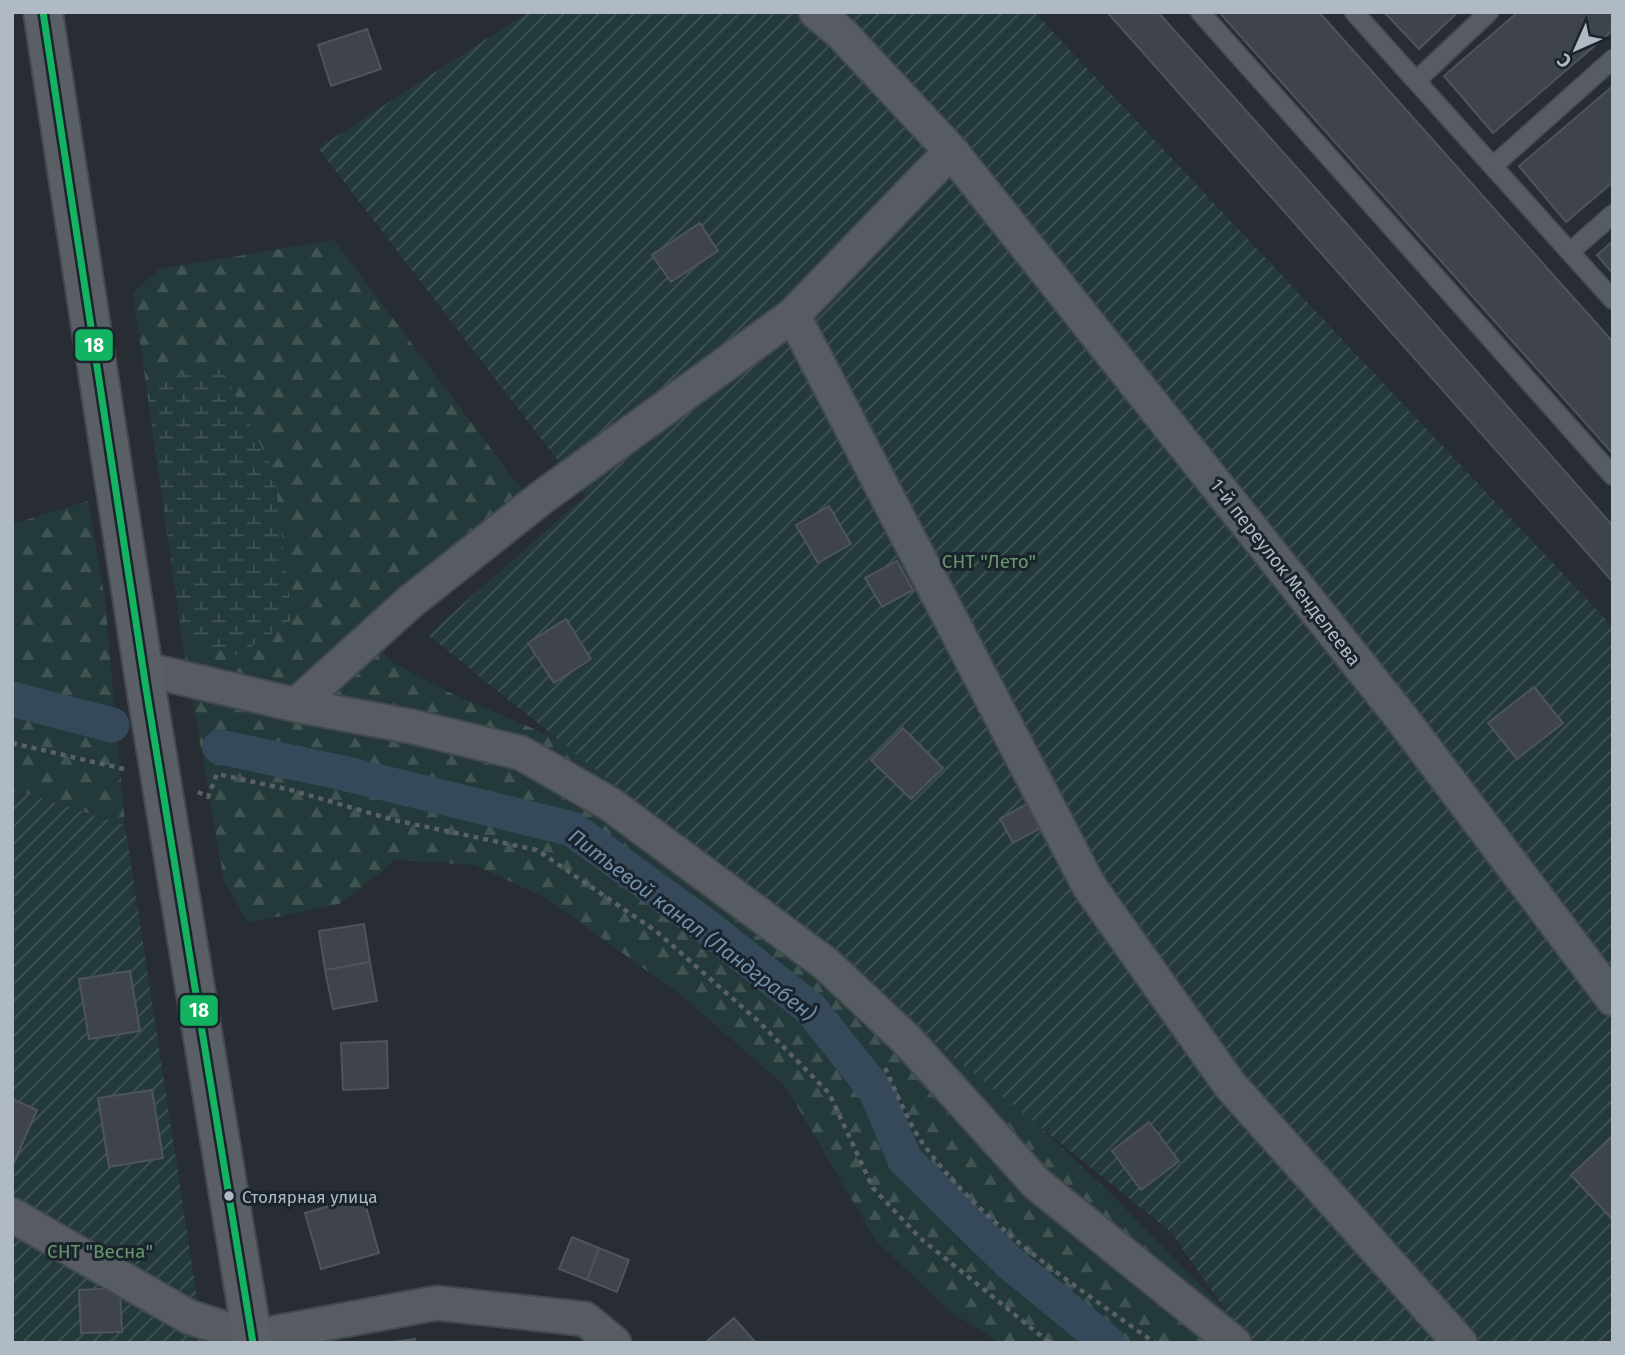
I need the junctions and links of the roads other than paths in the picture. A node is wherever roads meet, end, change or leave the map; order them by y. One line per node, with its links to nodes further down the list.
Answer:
1 (43, 12): 15 (street)
2 (816, 12): 8 (street, 1-й переулок Менделеева)
3 (1200, 12): 14 (lane)
4 (1354, 12): 7 (lane)
5 (1489, 12): 7 (lane)
6 (1613, 58): 9 (lane)
7 (1416, 81): 9 (lane)
8 (951, 151): 13 (street); 17 (street, 1-й переулок Менделеева)
9 (1493, 166): 11 (lane)
10 (1613, 214): 11 (lane)
11 (1570, 252): 12 (lane)
12 (1613, 300)
13 (793, 315): 16 (street); 22 (street)
14 (1613, 476)
15 (144, 669): 16 (street); 19 (street)
16 (296, 705): 21 (street)
17 (1613, 999)
18 (12, 1215): 19 (street)
19 (253, 1340): 20 (street)
20 (614, 1343)
21 (1234, 1343)
22 (1460, 1343)

